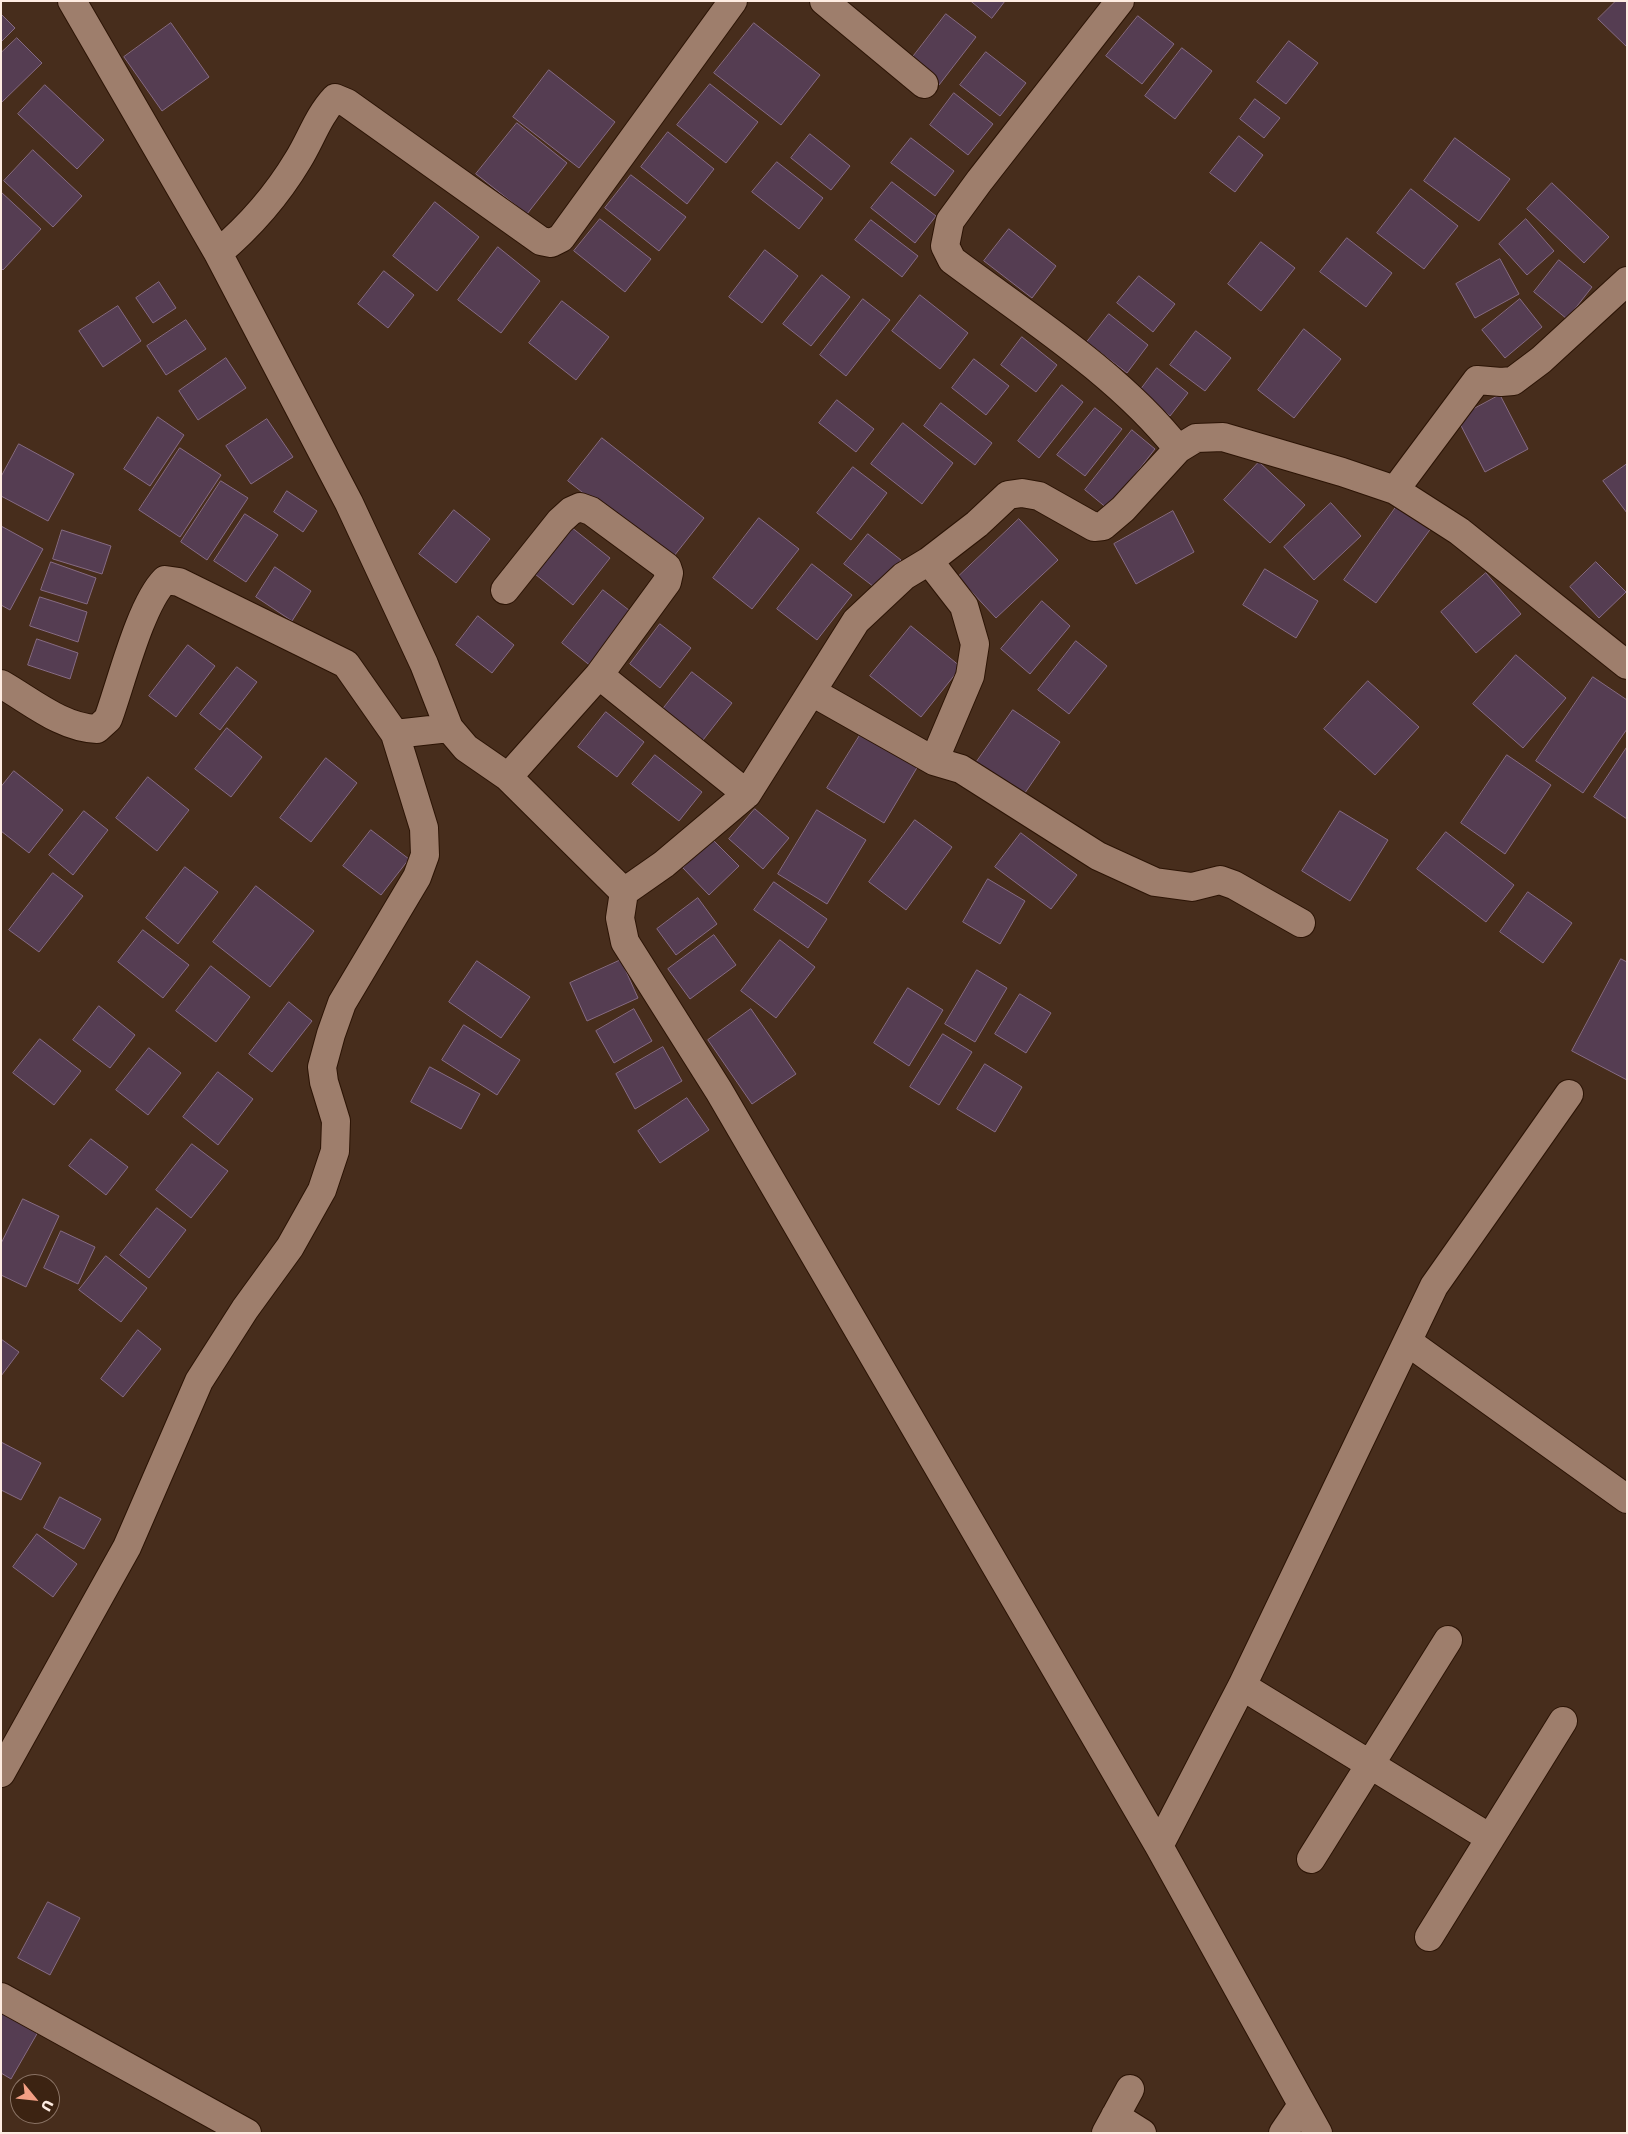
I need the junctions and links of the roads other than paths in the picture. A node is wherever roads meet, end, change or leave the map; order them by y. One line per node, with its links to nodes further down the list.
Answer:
1 (72, 1): 6 (street)
2 (732, 1): 6 (street)
3 (824, 1): 5 (street)
4 (1120, 1): 8 (street)
5 (924, 84)
6 (218, 253): 16 (street)
7 (1627, 281): 9 (street)
8 (1178, 449): 9 (street); 10 (street)
9 (1395, 490): 12 (street)
10 (929, 561): 15 (street); 18 (street)
11 (505, 590): 13 (street)
12 (1627, 665)
13 (599, 675): 19 (street); 20 (street)
14 (1, 684): 17 (street)
15 (812, 692): 18 (street); 20 (street)
16 (445, 729): 17 (street); 19 (street)
17 (400, 733): 30 (street)
18 (934, 761): 22 (street)
19 (508, 777): 21 (street)
20 (747, 794): 21 (street)
21 (624, 892): 32 (street)
22 (1301, 923)
23 (1569, 1094): 24 (street)
24 (1408, 1342): 25 (street); 27 (street)
25 (1627, 1499)
26 (1448, 1640): 29 (street)
27 (1242, 1686): 29 (street); 32 (street)
28 (1562, 1721): 31 (street)
29 (1370, 1764): 31 (street); 33 (street)
30 (1, 1773)
31 (1490, 1838): 34 (street)
32 (1159, 1846): 37 (street)
33 (1311, 1859)
34 (1429, 1937)
35 (1, 1997): 39 (street)
36 (1130, 2089): 38 (street)
37 (1302, 2105): 41 (street); 42 (street)
38 (1111, 2124): 40 (street)
39 (247, 2133)
40 (1142, 2133)
41 (1283, 2133)
42 (1318, 2133)

